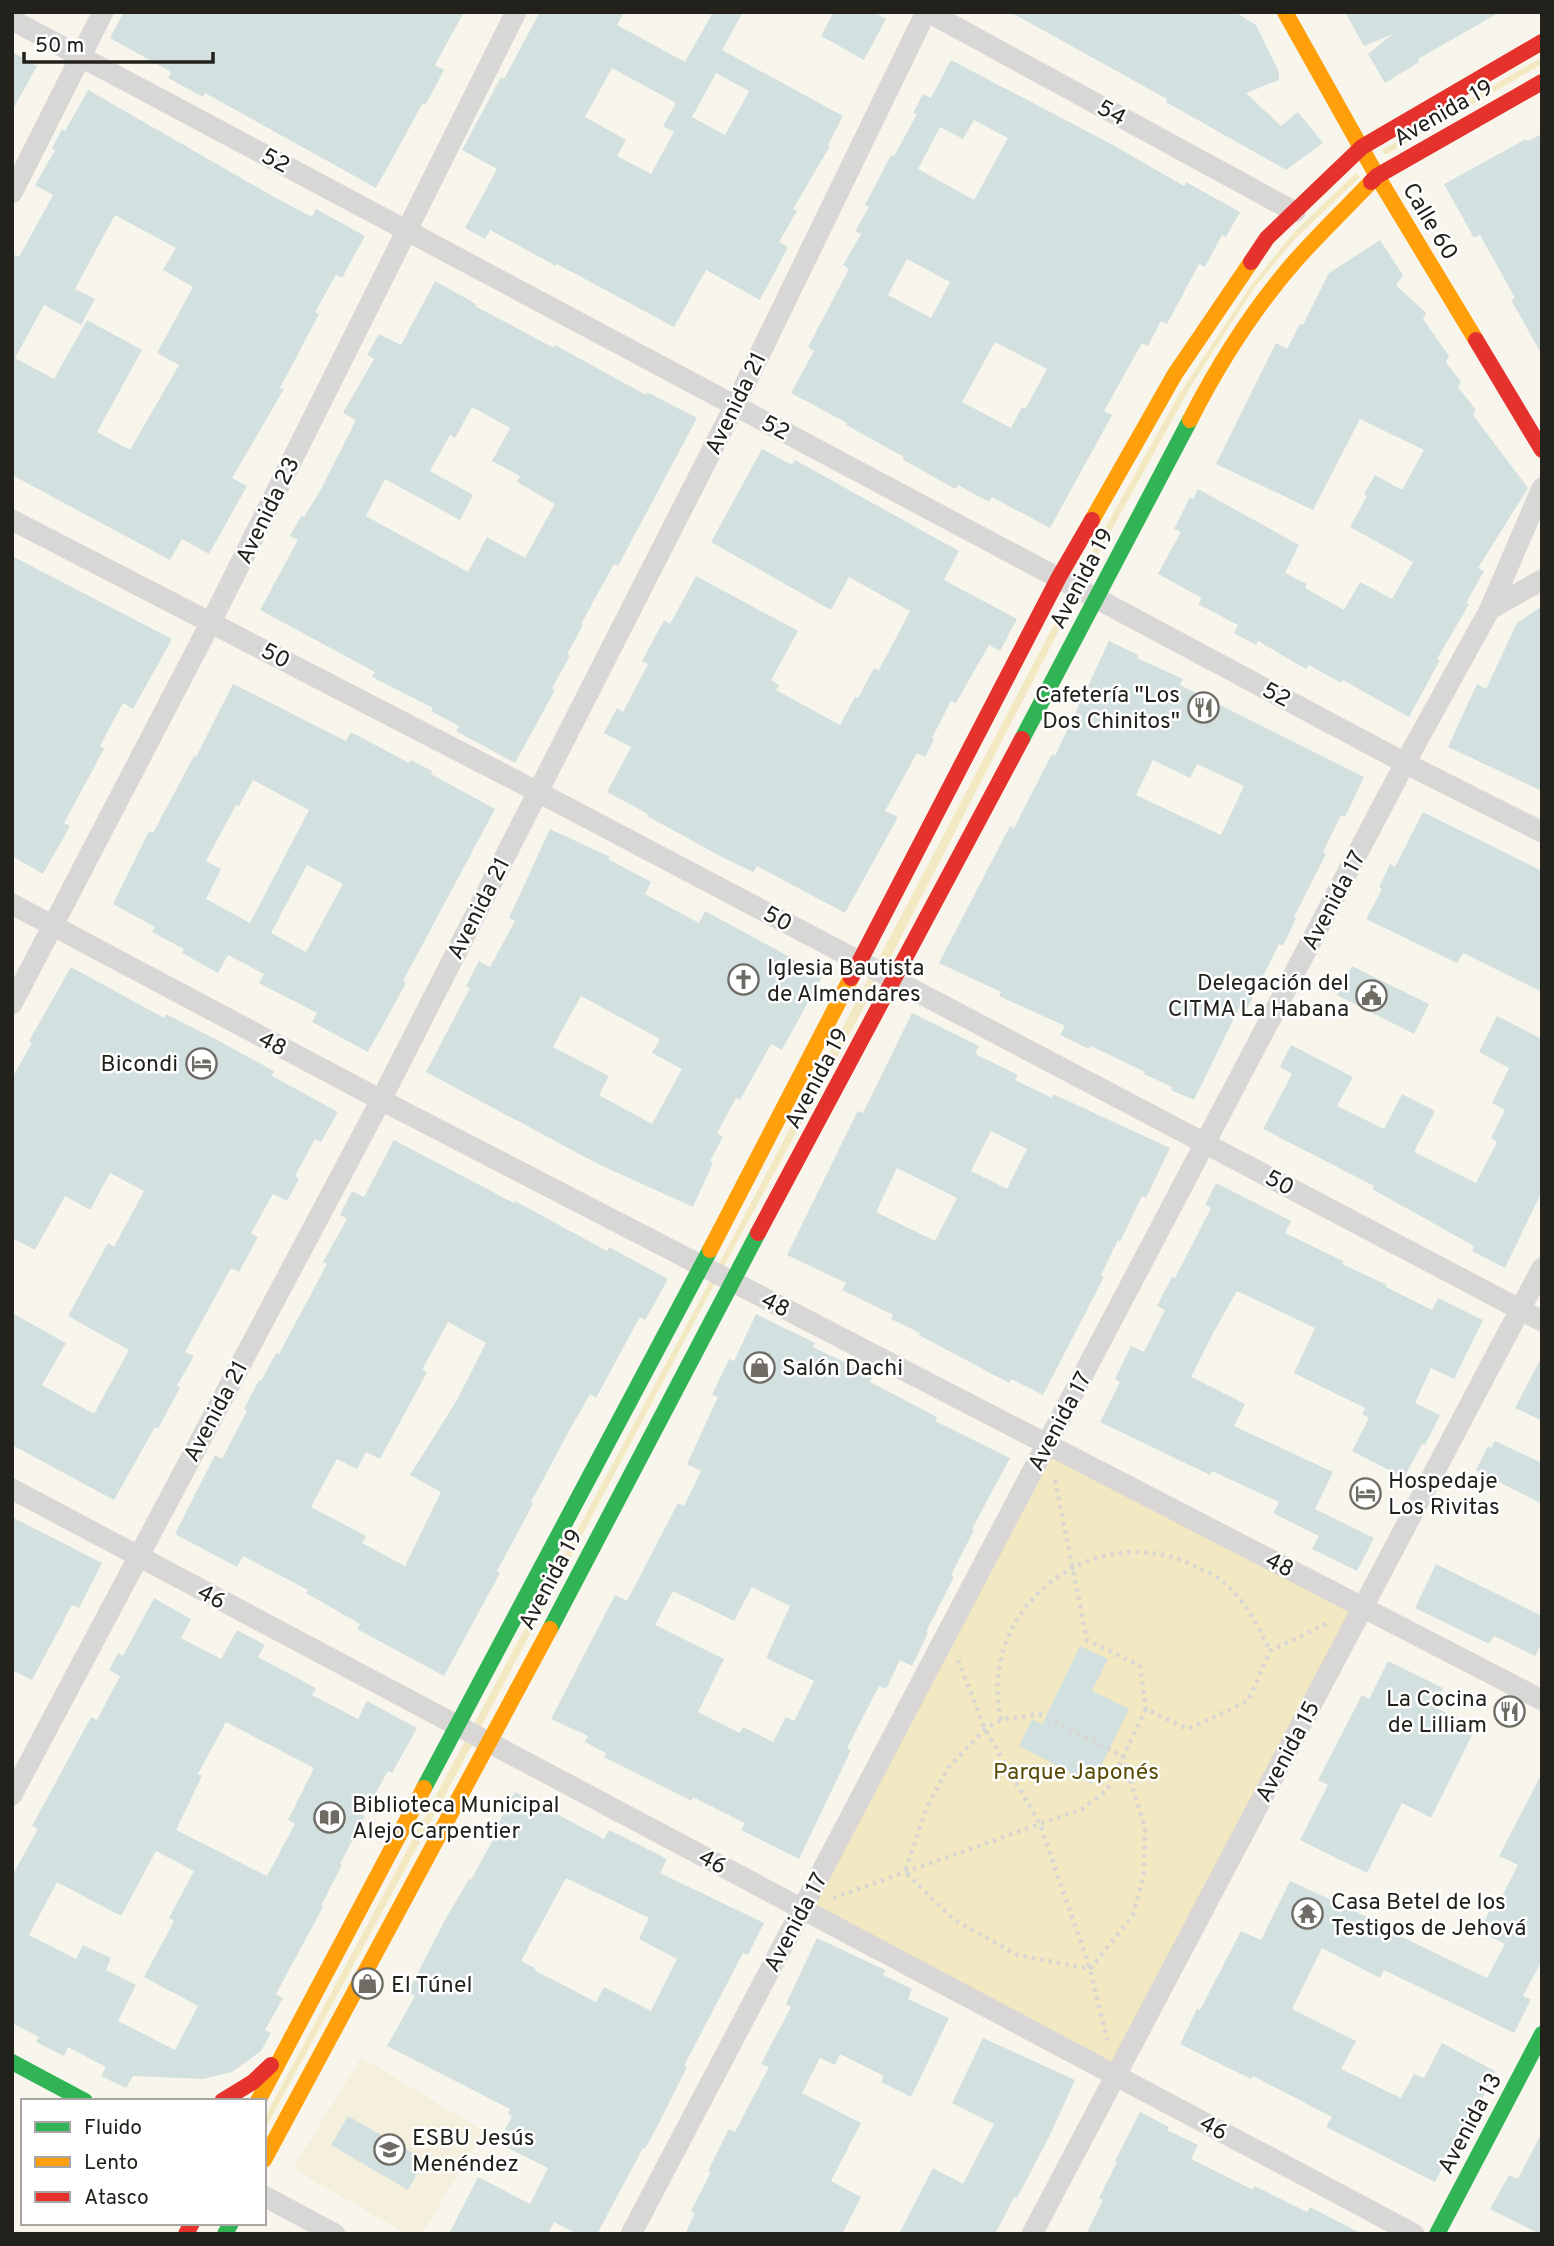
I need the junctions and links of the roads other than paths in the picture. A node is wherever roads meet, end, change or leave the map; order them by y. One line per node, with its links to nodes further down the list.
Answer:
1 (103, 12): 7 (street)
2 (516, 12): 13 (street, Avenida 23)
3 (927, 12): 12 (street, 54); 14 (street, Avenida 21)
4 (1285, 12): 9 (main road, Calle 60)
5 (12, 20): 7 (street, 52)
6 (1542, 42): 9 (main road, Avenida 19)
7 (80, 56): 11 (street); 13 (street, 52)
8 (1542, 82): 10 (main road, Avenida 19)
9 (1362, 147): 10 (main road, Calle 60); 12 (main road, Avenida 19)
10 (1377, 176): 15 (main road, Calle 60); 20 (main road, Avenida 19)
11 (12, 193)
12 (1295, 212): 18 (main road, Avenida 19)
13 (406, 230): 14 (street, 52); 22 (street, Avenida 23)
14 (735, 405): 18 (street, 52); 24 (street, Avenida 21)
15 (1542, 450)
16 (1542, 488): 21 (street, Avenida 17)
17 (12, 520): 22 (street, 50)
18 (1059, 577): 20 (street, 52); 28 (main road, Avenida 19)
19 (1542, 580): 21 (street)
20 (1096, 598): 23 (street, 52); 29 (main road, Avenida 19)
21 (1490, 609): 23 (street, Avenida 17)
22 (211, 622): 24 (street, 50); 27 (street, Avenida 23)
23 (1405, 763): 25 (street, 52); 32 (street, Avenida 17)
24 (538, 792): 28 (street, 50); 31 (street, Avenida 21)
25 (1542, 832)
26 (12, 905): 27 (street, 48)
27 (53, 926): 30 (street, Avenida 23); 31 (street, 48)
28 (861, 962): 29 (street, 50); 33 (main road, Avenida 19)
29 (895, 980): 32 (street, 50); 35 (main road, Avenida 19)
30 (12, 1004)
31 (381, 1100): 33 (street, 48); 40 (street, Avenida 21)
32 (1205, 1143): 36 (street, 50); 38 (street, Avenida 17)
33 (702, 1266): 35 (street, 48); 43 (main road, Avenida 19)
34 (1542, 1268): 36 (street, Avenida 15)
35 (732, 1281): 38 (street, 48); 44 (main road, Avenida 19)
36 (1519, 1309): 37 (street, 50); 41 (street, Avenida 15)
37 (1542, 1321)
38 (1047, 1444): 41 (street, 48); 46 (street, Avenida 17)
39 (12, 1489): 40 (street, 46)
40 (138, 1556): 43 (street, 46); 45 (street, Avenida 21)
41 (1362, 1607): 42 (street, 48); 50 (street, Avenida 15)
42 (1542, 1700)
43 (457, 1726): 44 (street, 46); 48 (main road, Avenida 19)
44 (490, 1743): 46 (street, 46); 54 (main road, Avenida 19)
45 (12, 1795)
46 (802, 1909): 50 (street, 46); 57 (street, Avenida 17)
47 (1542, 2034): 60 (main road, Avenida 13)
48 (288, 2048): 52 (main road); 53 (main road, Avenida 19)
49 (12, 2062): 51 (main road)
50 (1116, 2075): 58 (street, Avenida 15); 59 (street, 46)
51 (81, 2099)
52 (225, 2099)
53 (259, 2099)
54 (266, 2156)
55 (266, 2197): 56 (street)
56 (335, 2234)
57 (631, 2234)
58 (1032, 2234)
59 (1414, 2234)
60 (1437, 2234)

